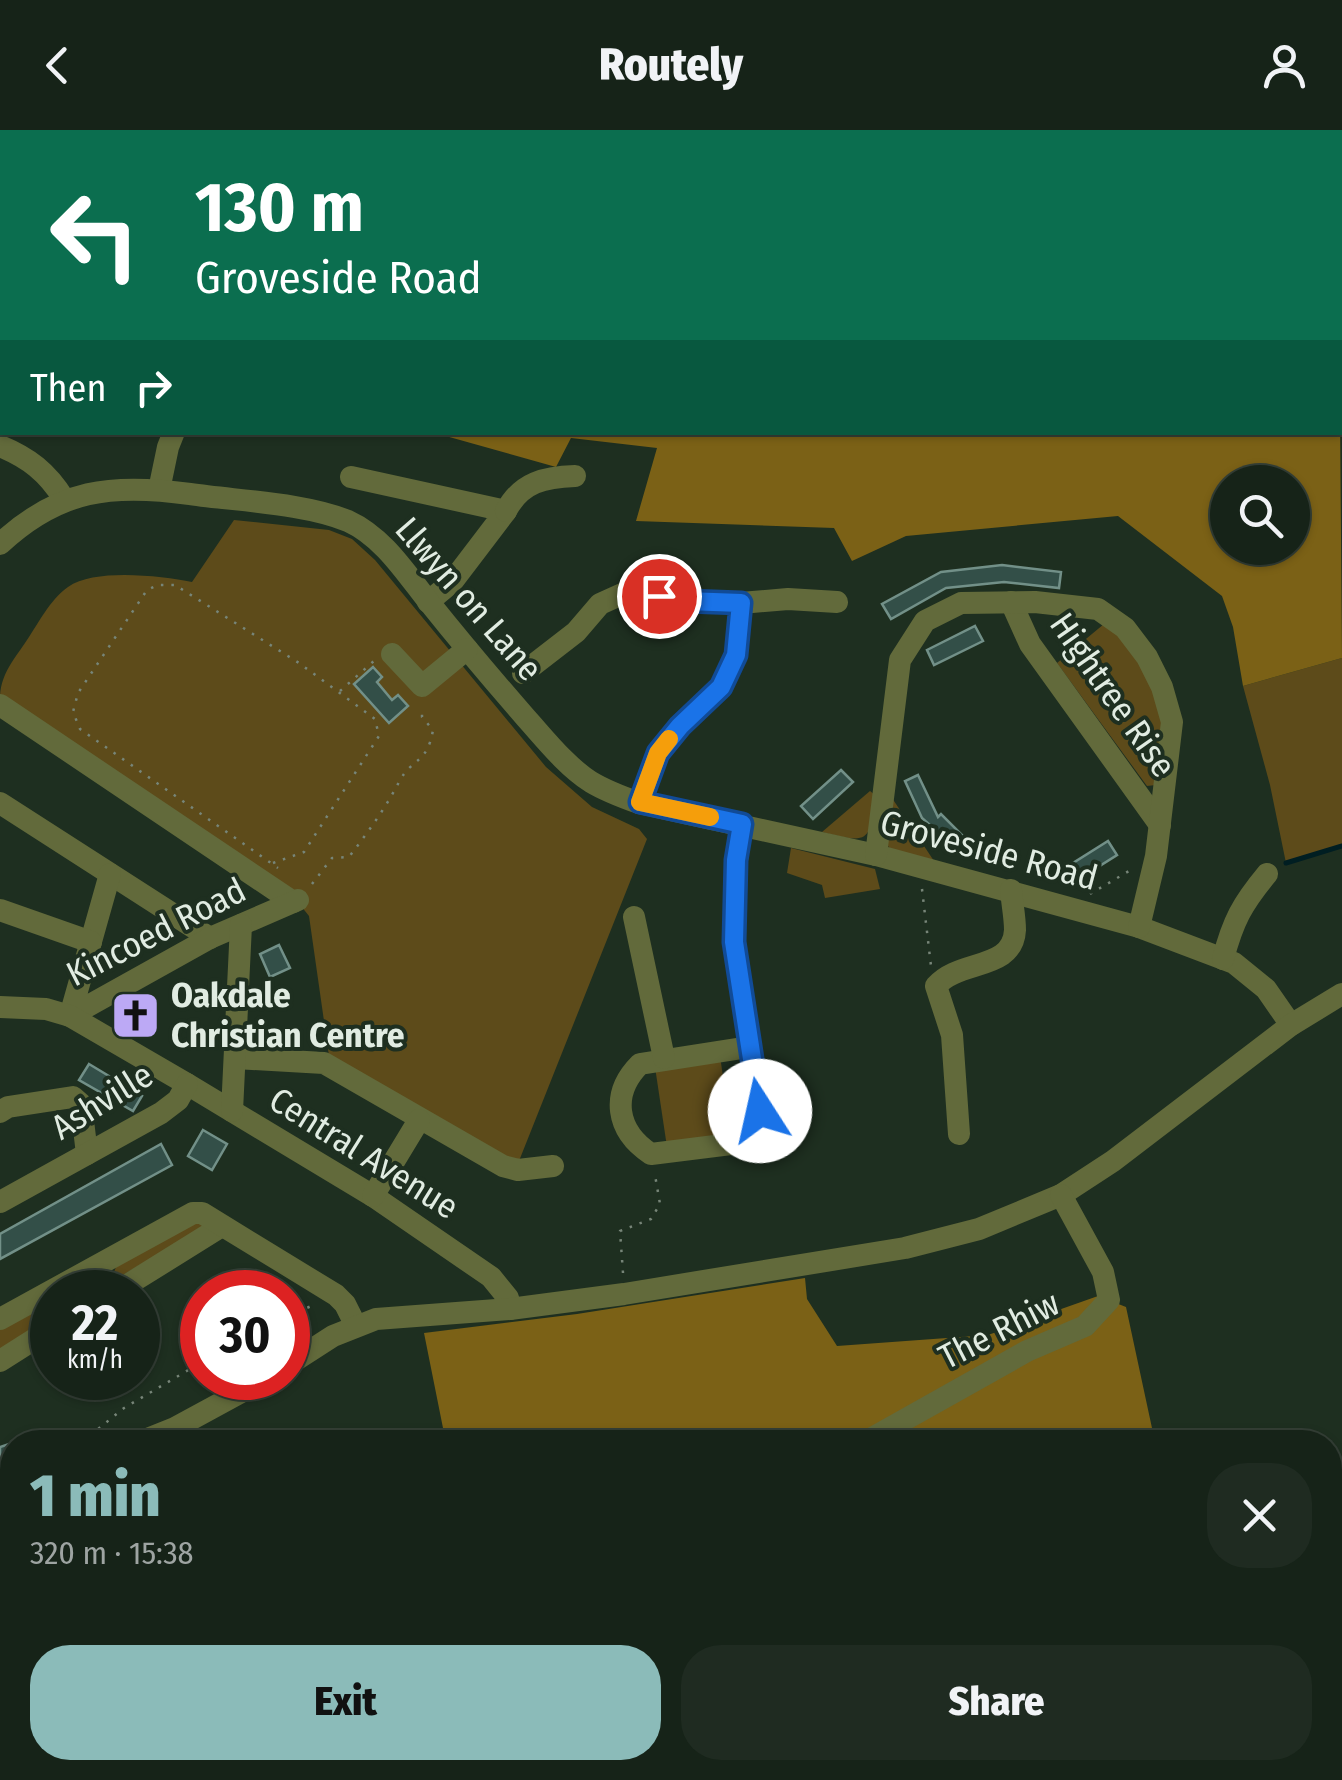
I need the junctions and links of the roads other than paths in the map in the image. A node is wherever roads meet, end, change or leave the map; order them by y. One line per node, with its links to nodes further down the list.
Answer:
1 (173, 435): 5 (street)
2 (0, 446): 6 (street)
3 (575, 476): 7 (street)
4 (351, 477): 7 (street)
5 (160, 490): 6 (street, Llwyn on Lane); 9 (street, Llwyn on Lane)
6 (64, 500): 8 (street, Llwyn on Lane)
7 (506, 511): 9 (street)
8 (0, 544)
9 (428, 602): 13 (street, Llwyn on Lane)
10 (837, 602): 12 (street)
11 (1011, 602): 20 (street, Hightree Rise); 20 (street); 21 (street)
12 (741, 603): 15 (street); 18 (street)
13 (466, 649): 14 (street); 18 (street, Llwyn on Lane)
14 (392, 654)
15 (523, 672)
16 (0, 705): 28 (street, Kincoed Road)
17 (0, 802): 22 (street)
18 (640, 802): 19 (street, Groveside Road)
19 (742, 824): 21 (street, Groveside Road); 38 (street)
20 (1160, 824): 29 (street)
21 (876, 855): 24 (street, Groveside Road)
22 (110, 874): 31 (street); 32 (street, Kincoed Road)
23 (1268, 874): 33 (street)
24 (1011, 890): 29 (street, Groveside Road); 45 (street)
25 (0, 910): 30 (street)
26 (634, 917): 40 (street)
27 (0, 924): 30 (street)
28 (241, 925): 31 (street, Kincoed Road); 39 (street)
29 (1138, 926): 33 (street, Groveside Road)
30 (43, 927): 32 (street)
31 (210, 938): 36 (street, Kincoed Road)
32 (91, 942): 36 (street, Kincoed Road)
33 (1223, 959): 37 (street, Groveside Road)
34 (1342, 994): 37 (street)
35 (0, 1006): 36 (street, Central Avenue)
36 (70, 1016): 41 (street, Central Avenue)
37 (1291, 1025): 48 (street)
38 (748, 1047): 40 (street); 40 (street)
39 (235, 1058): 43 (street); 44 (street)
40 (664, 1058)
41 (187, 1084): 43 (street, Central Avenue); 46 (street, Ashville)
42 (3, 1107): 46 (street)
43 (232, 1111): 49 (street, Central Avenue)
44 (419, 1120): 47 (street); 49 (street)
45 (958, 1134)
46 (87, 1154): 50 (street, Ashville)
47 (553, 1166)
48 (1060, 1195): 53 (street); 61 (street, The Rhiw)
49 (373, 1196): 53 (street, Central Avenue)
50 (0, 1202)
51 (222, 1226): 52 (street); 54 (street); 55 (street)
52 (151, 1270)
53 (510, 1310): 55 (street)
54 (0, 1319)
55 (355, 1324): 57 (street)
56 (30, 1342): 58 (street)
57 (310, 1352)
58 (0, 1361)
59 (227, 1400): 60 (street)
60 (170, 1430)
61 (887, 1430)

